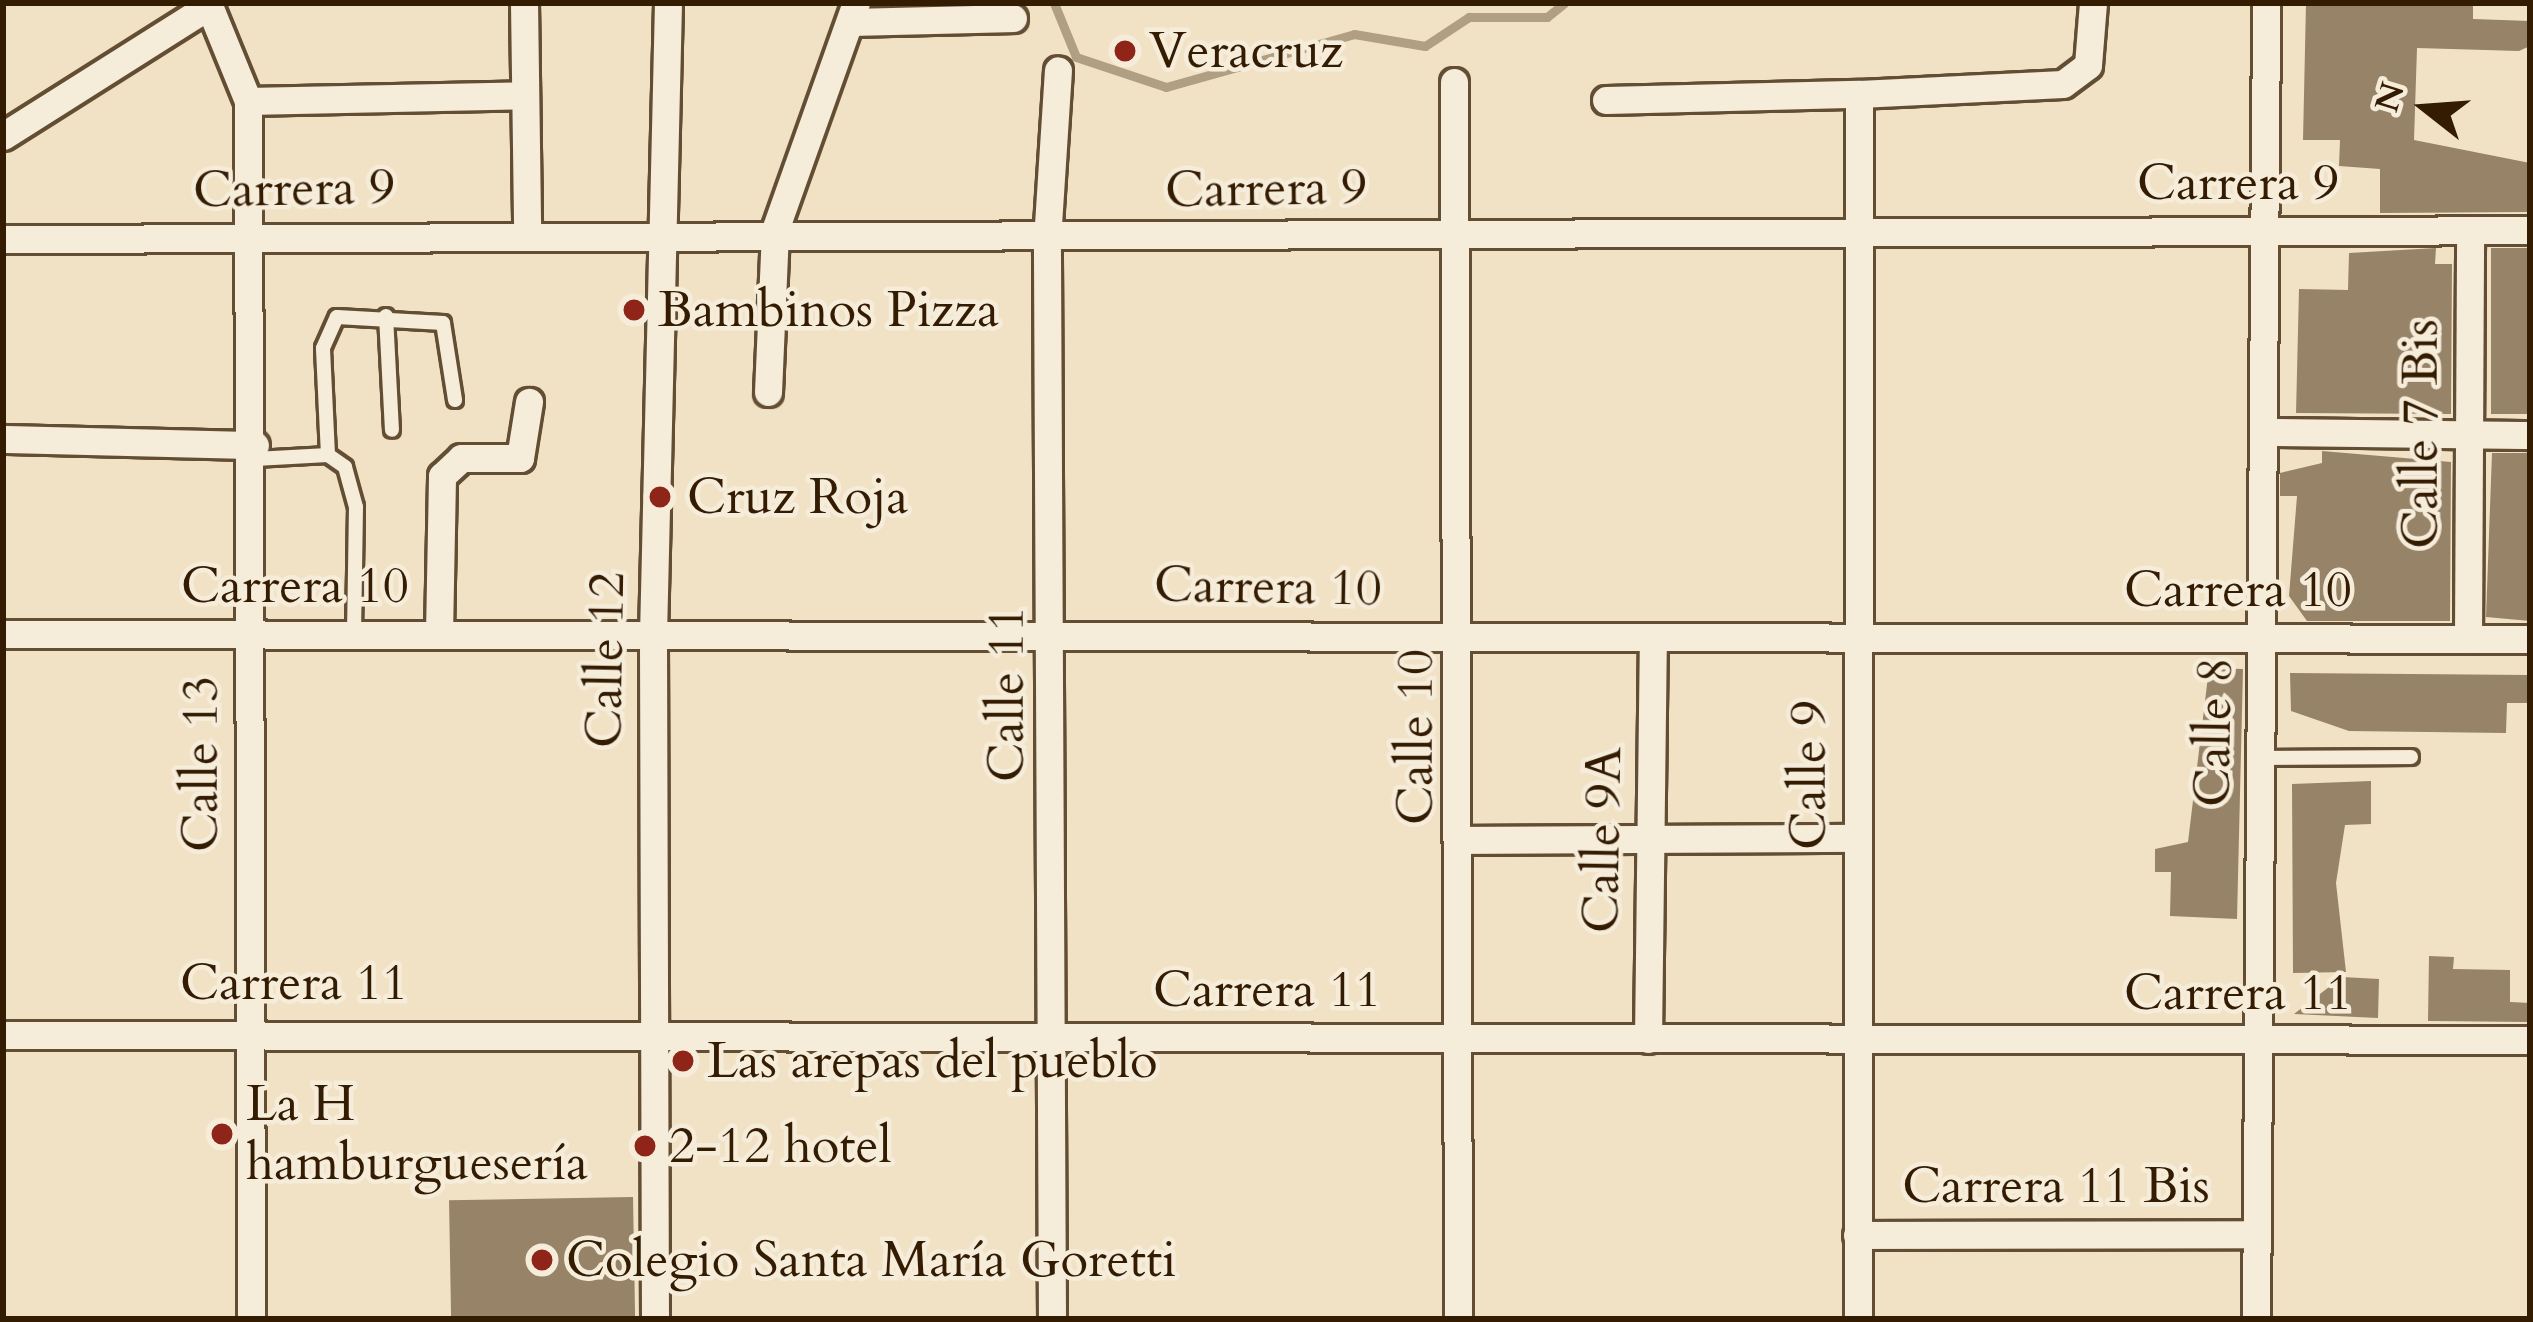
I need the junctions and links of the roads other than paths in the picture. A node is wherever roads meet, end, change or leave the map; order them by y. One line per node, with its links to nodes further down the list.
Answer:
1 (524, 3): 11 (street)
2 (668, 3): 15 (street, Calle 12)
3 (2093, 3): 10 (street)
4 (2266, 3): 20 (street, Calle 8)
5 (209, 4): 12 (street, Calle 13); 14 (street)
6 (855, 13): 7 (street); 16 (street)
7 (1013, 19)
8 (1058, 70): 25 (street, Calle 11)
9 (1454, 82): 22 (street, Calle 10)
10 (1859, 94): 13 (street); 17 (street, Calle 9)
11 (525, 95): 12 (street); 21 (street)
12 (248, 100): 24 (street, Calle 13)
13 (1606, 100)
14 (3, 136)
15 (664, 230): 16 (street, Carrera 9); 21 (street, Carrera 9); 42 (street, Calle 12)
16 (775, 230): 25 (street, Carrera 9); 27 (street)
17 (1863, 230): 20 (street, Carrera 9); 22 (street, Carrera 9); 48 (street, Calle 9)
18 (2470, 230): 19 (street, Carrera 9); 20 (street, Carrera 9); 33 (street, Calle 7 Bis)
19 (2530, 230)
20 (2265, 231): 31 (street, Calle 8)
21 (527, 232): 24 (street, Carrera 9)
22 (1457, 234): 25 (street, Carrera 9); 45 (street, Calle 10)
23 (3, 239): 24 (street, Carrera 9)
24 (246, 240): 35 (street, Calle 13)
25 (1047, 240): 37 (street, Calle 11)
26 (386, 316): 28 (lane); 30 (lane); 36 (lane)
27 (768, 392)
28 (455, 400)
29 (529, 402): 41 (street)
30 (392, 430)
31 (2269, 432): 33 (street); 43 (street, Calle 8)
32 (2530, 435): 33 (street)
33 (2471, 436): 44 (street, Calle 7 Bis)
34 (3, 439): 35 (street)
35 (255, 452): 36 (lane); 39 (street, Calle 13)
36 (328, 455): 40 (lane)
37 (1056, 631): 42 (street, Carrera 10); 45 (street, Carrera 10); 57 (street, Calle 11)
38 (3, 634): 39 (street, Carrera 10)
39 (250, 634): 40 (street, Carrera 10); 55 (street, Calle 13)
40 (354, 634): 41 (street, Carrera 10)
41 (439, 634): 42 (street, Carrera 10)
42 (652, 634): 54 (street, Calle 12)
43 (2264, 636): 44 (street, Carrera 10); 48 (street, Carrera 10); 49 (street, Calle 8)
44 (2468, 638): 46 (street, Carrera 10)
45 (1464, 639): 47 (street, Carrera 10); 53 (street, Calle 10)
46 (2530, 639)
47 (1653, 642): 48 (street, Carrera 10); 51 (street, Calle 9A)
48 (1857, 643): 52 (street, Calle 9)
49 (2262, 758): 50 (lane); 62 (street, Calle 8)
50 (2411, 758)
51 (1652, 838): 52 (street); 53 (street); 59 (street, Calle 9A)
52 (1858, 838): 60 (street, Calle 9)
53 (1463, 840): 58 (street, Calle 10)
54 (653, 1029): 55 (street, Carrera 11); 57 (street, Carrera 11); 66 (street, Calle 12)
55 (248, 1030): 56 (street, Carrera 11); 65 (street, Calle 13)
56 (3, 1035)
57 (1054, 1036): 58 (street, Carrera 11); 67 (street, Calle 11)
58 (1462, 1039): 59 (street, Carrera 11); 68 (street, Calle 10)
59 (1648, 1039): 60 (street, Carrera 11)
60 (1855, 1040): 62 (street, Carrera 11); 64 (street, Calle 9)
61 (2530, 1040): 62 (street, Carrera 11)
62 (2258, 1042): 63 (street, Calle 8)
63 (2256, 1234): 64 (street, Carrera 11 Bis); 70 (street, Calle 8)
64 (1857, 1235): 69 (street, Calle 9)
65 (250, 1319)
66 (655, 1319)
67 (1052, 1319)
68 (1458, 1319)
69 (1858, 1319)
70 (2257, 1319)

